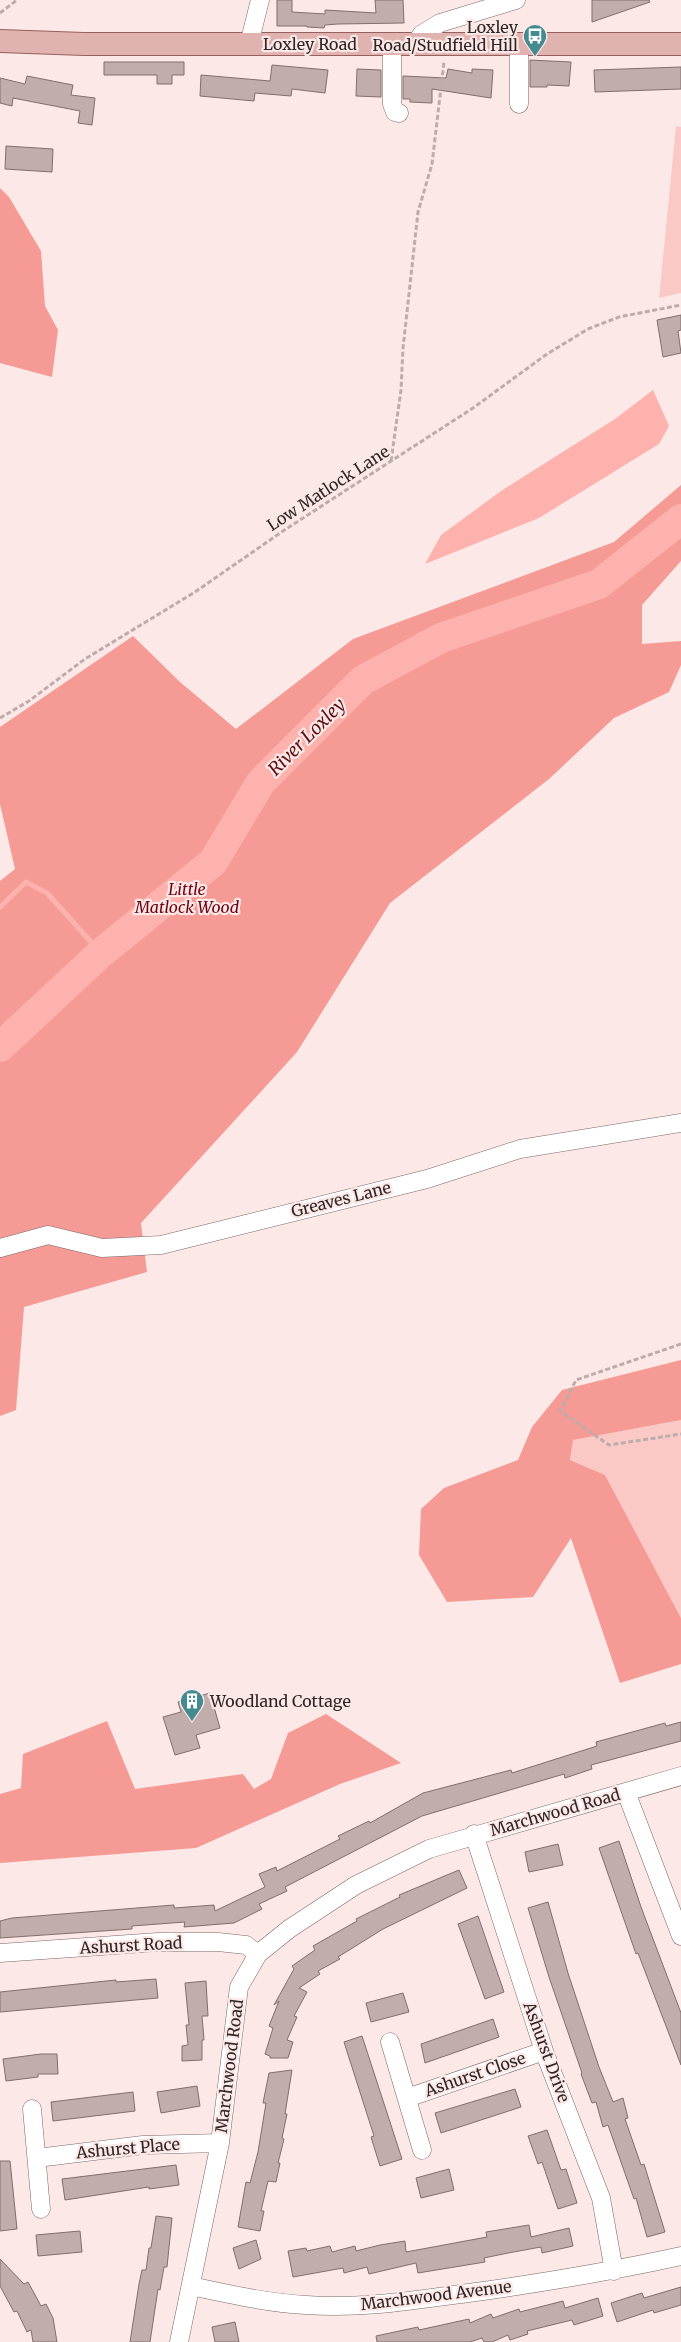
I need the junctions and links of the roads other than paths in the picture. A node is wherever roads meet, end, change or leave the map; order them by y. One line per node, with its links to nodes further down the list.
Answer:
1 (260, 0): 4 (street)
2 (516, 0): 6 (street)
3 (0, 41): 4 (main road, Loxley Road)
4 (249, 44): 5 (main road, Loxley Road)
5 (392, 44): 6 (main road, Loxley Road); 10 (street)
6 (416, 44): 8 (main road, Loxley Road)
7 (681, 44): 8 (main road, Loxley Road)
8 (519, 45): 9 (street)
9 (519, 104)
10 (399, 113)
11 (681, 1123): 12 (street, Greaves Lane)
12 (0, 1248)
13 (681, 1776): 14 (street, Marchwood Road)
14 (626, 1792): 15 (street, Marchwood Road); 16 (street)
15 (474, 1834): 18 (street, Marchwood Road); 20 (street, Ashurst Drive)
16 (681, 1936)
17 (0, 1954): 18 (street, Ashurst Road)
18 (258, 1954): 23 (street, Marchwood Road)
19 (390, 2042): 21 (street, Ashurst Close)
20 (544, 2051): 21 (street, Ashurst Close); 28 (street, Ashurst Drive)
21 (406, 2098): 24 (street, Ashurst Close)
22 (32, 2109): 25 (street)
23 (220, 2144): 25 (street, Ashurst Place); 29 (street, Marchwood Road)
24 (422, 2150)
25 (37, 2158): 26 (street)
26 (41, 2209)
27 (681, 2256): 28 (street, Marchwood Avenue)
28 (614, 2271): 29 (street, Marchwood Avenue)
29 (190, 2286): 30 (street, Marchwood Road)
30 (179, 2342)

